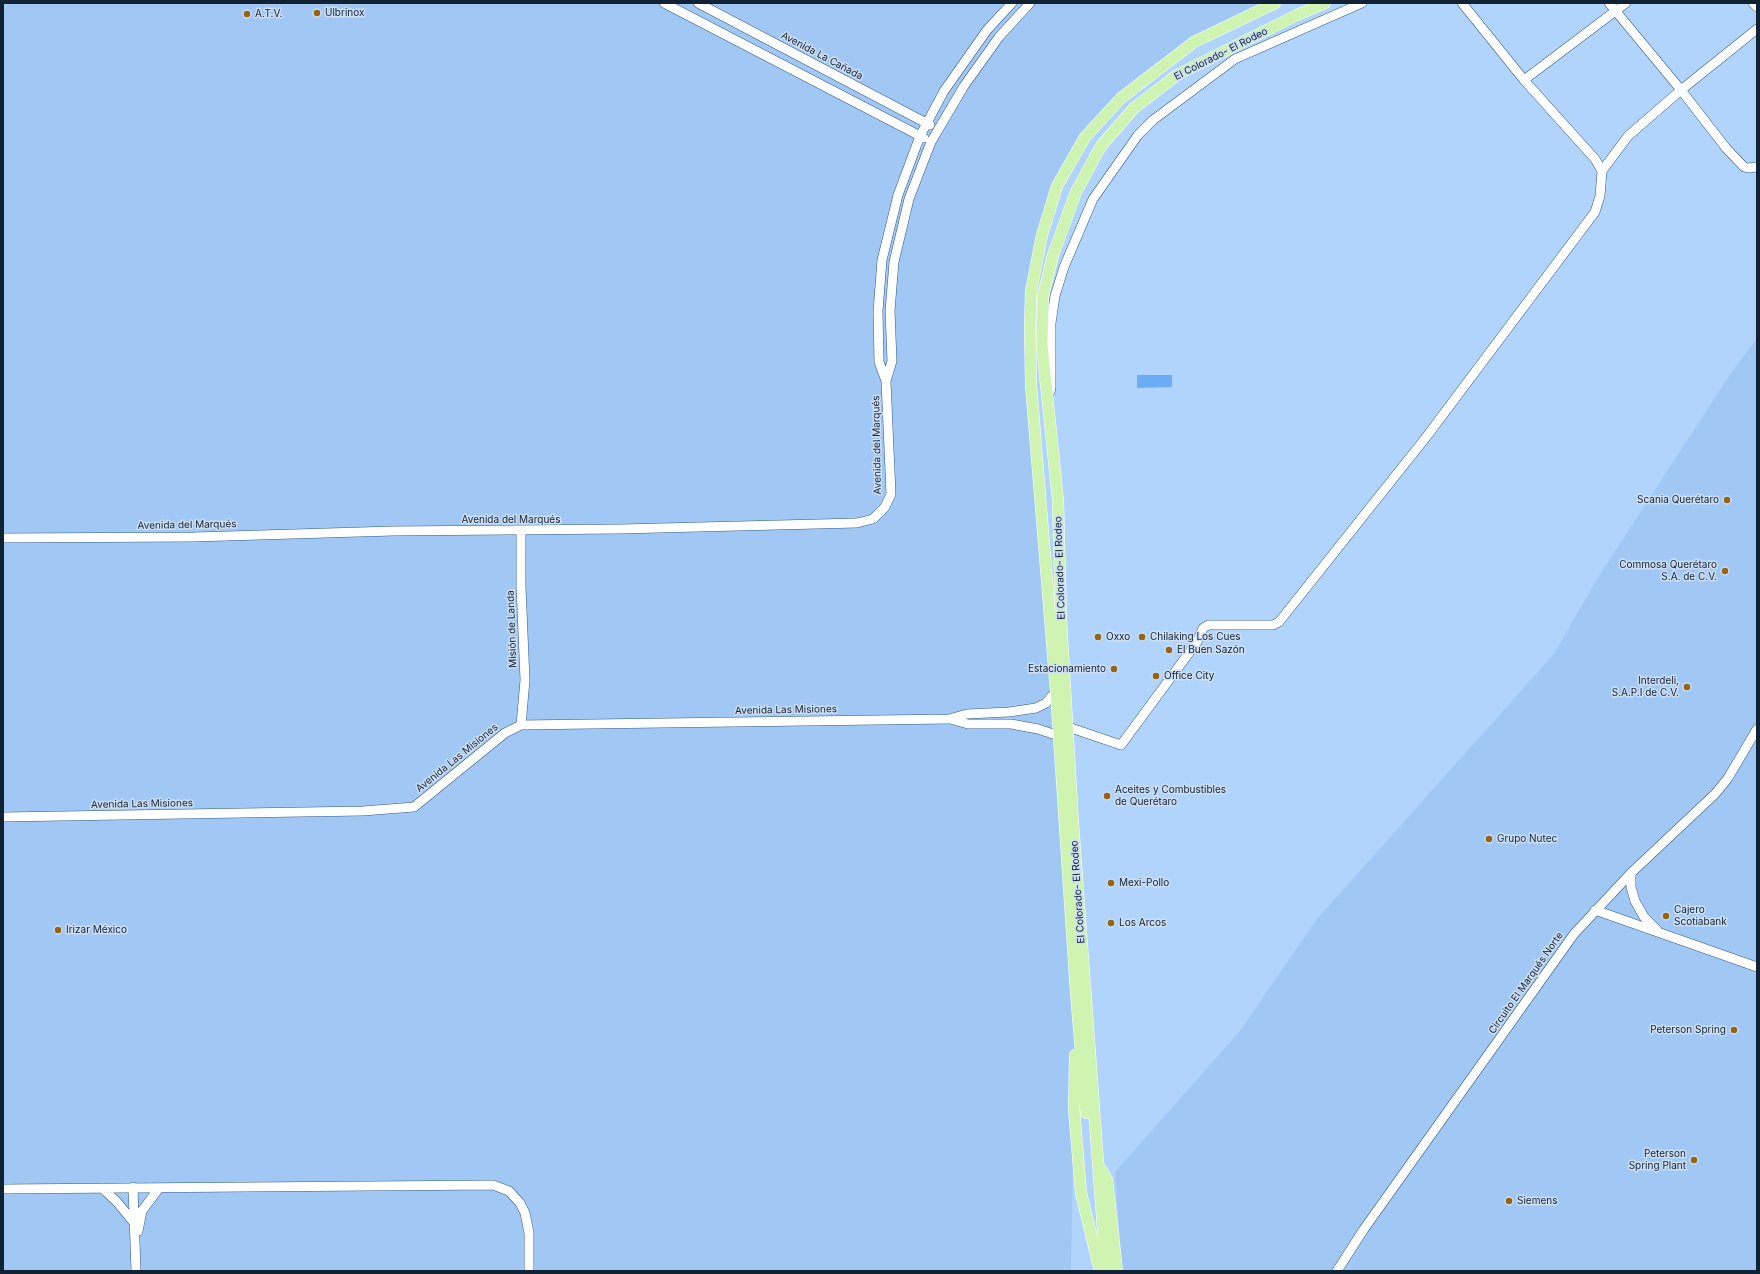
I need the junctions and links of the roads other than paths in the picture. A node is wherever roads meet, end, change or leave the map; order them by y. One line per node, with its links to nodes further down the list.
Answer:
1 (698, 3): 21 (street, Avenida La Cañada)
2 (1012, 3): 13 (street, Avenida del Marqués)
3 (1030, 3): 15 (street, Avenida del Marqués)
4 (1275, 3): 33 (main road, El Colorado- El Rodeo)
5 (1326, 3): 30 (main road, El Colorado- El Rodeo)
6 (1362, 3): 30 (street)
7 (1462, 3): 19 (street)
8 (1609, 3): 14 (street)
9 (1626, 3): 14 (street)
10 (1754, 3): 12 (street)
11 (669, 4): 23 (street)
12 (1757, 7)
13 (1005, 10): 15 (street); 17 (street, Avenida del Marqués)
14 (1616, 12): 19 (street); 20 (street)
15 (1014, 20): 18 (street, Avenida del Marqués)
16 (1757, 29): 20 (street)
17 (978, 43): 18 (street); 21 (street, Avenida del Marqués)
18 (989, 51): 22 (street, Avenida del Marqués)
19 (1524, 80): 26 (street)
20 (1681, 90): 25 (street); 26 (street)
21 (926, 123): 22 (street, Avenida La Cañada); 23 (street, Avenida del Marqués)
22 (937, 129): 24 (street, Avenida del Marqués)
23 (920, 136): 24 (street); 27 (street, Avenida del Marqués)
24 (931, 142): 28 (street, Avenida del Marqués)
25 (1757, 167)
26 (1602, 171): 36 (street)
27 (892, 220): 28 (street); 29 (street, Avenida del Marqués)
28 (903, 223): 29 (street, Avenida del Marqués)
29 (886, 381): 31 (street, Avenida del Marqués)
30 (1047, 399): 36 (main road, El Colorado- El Rodeo)
31 (521, 531): 32 (street, Avenida del Marqués); 35 (street, Misión de Landa)
32 (3, 538)
33 (1056, 691): 34 (street, Avenida Las Misiones); 38 (main road, El Colorado- El Rodeo)
34 (949, 719): 35 (street, Avenida Las Misiones); 38 (street, Avenida Las Misiones)
35 (521, 725): 39 (street, Avenida Las Misiones)
36 (1068, 727): 44 (main road, El Colorado- El Rodeo)
37 (1757, 729): 40 (street, Circuito El Marqués Norte)
38 (1059, 736): 53 (main road, El Colorado- El Rodeo)
39 (3, 817)
40 (1631, 873): 41 (street, Circuito El Marqués Norte); 42 (street)
41 (1596, 910): 42 (street); 56 (street, Circuito El Marqués Norte)
42 (1659, 932): 43 (street)
43 (1757, 967)
44 (1098, 1164): 54 (main road, El Colorado- El Rodeo); 55 (main road)
45 (133, 1187): 46 (street); 47 (street); 49 (street)
46 (102, 1188): 48 (street); 49 (street)
47 (160, 1188): 50 (street); 52 (street)
48 (3, 1189)
49 (135, 1224): 50 (street)
50 (136, 1242): 51 (street)
51 (136, 1271)
52 (529, 1271)
53 (1100, 1271)
54 (1106, 1271)
55 (1117, 1271)
56 (1337, 1271)

